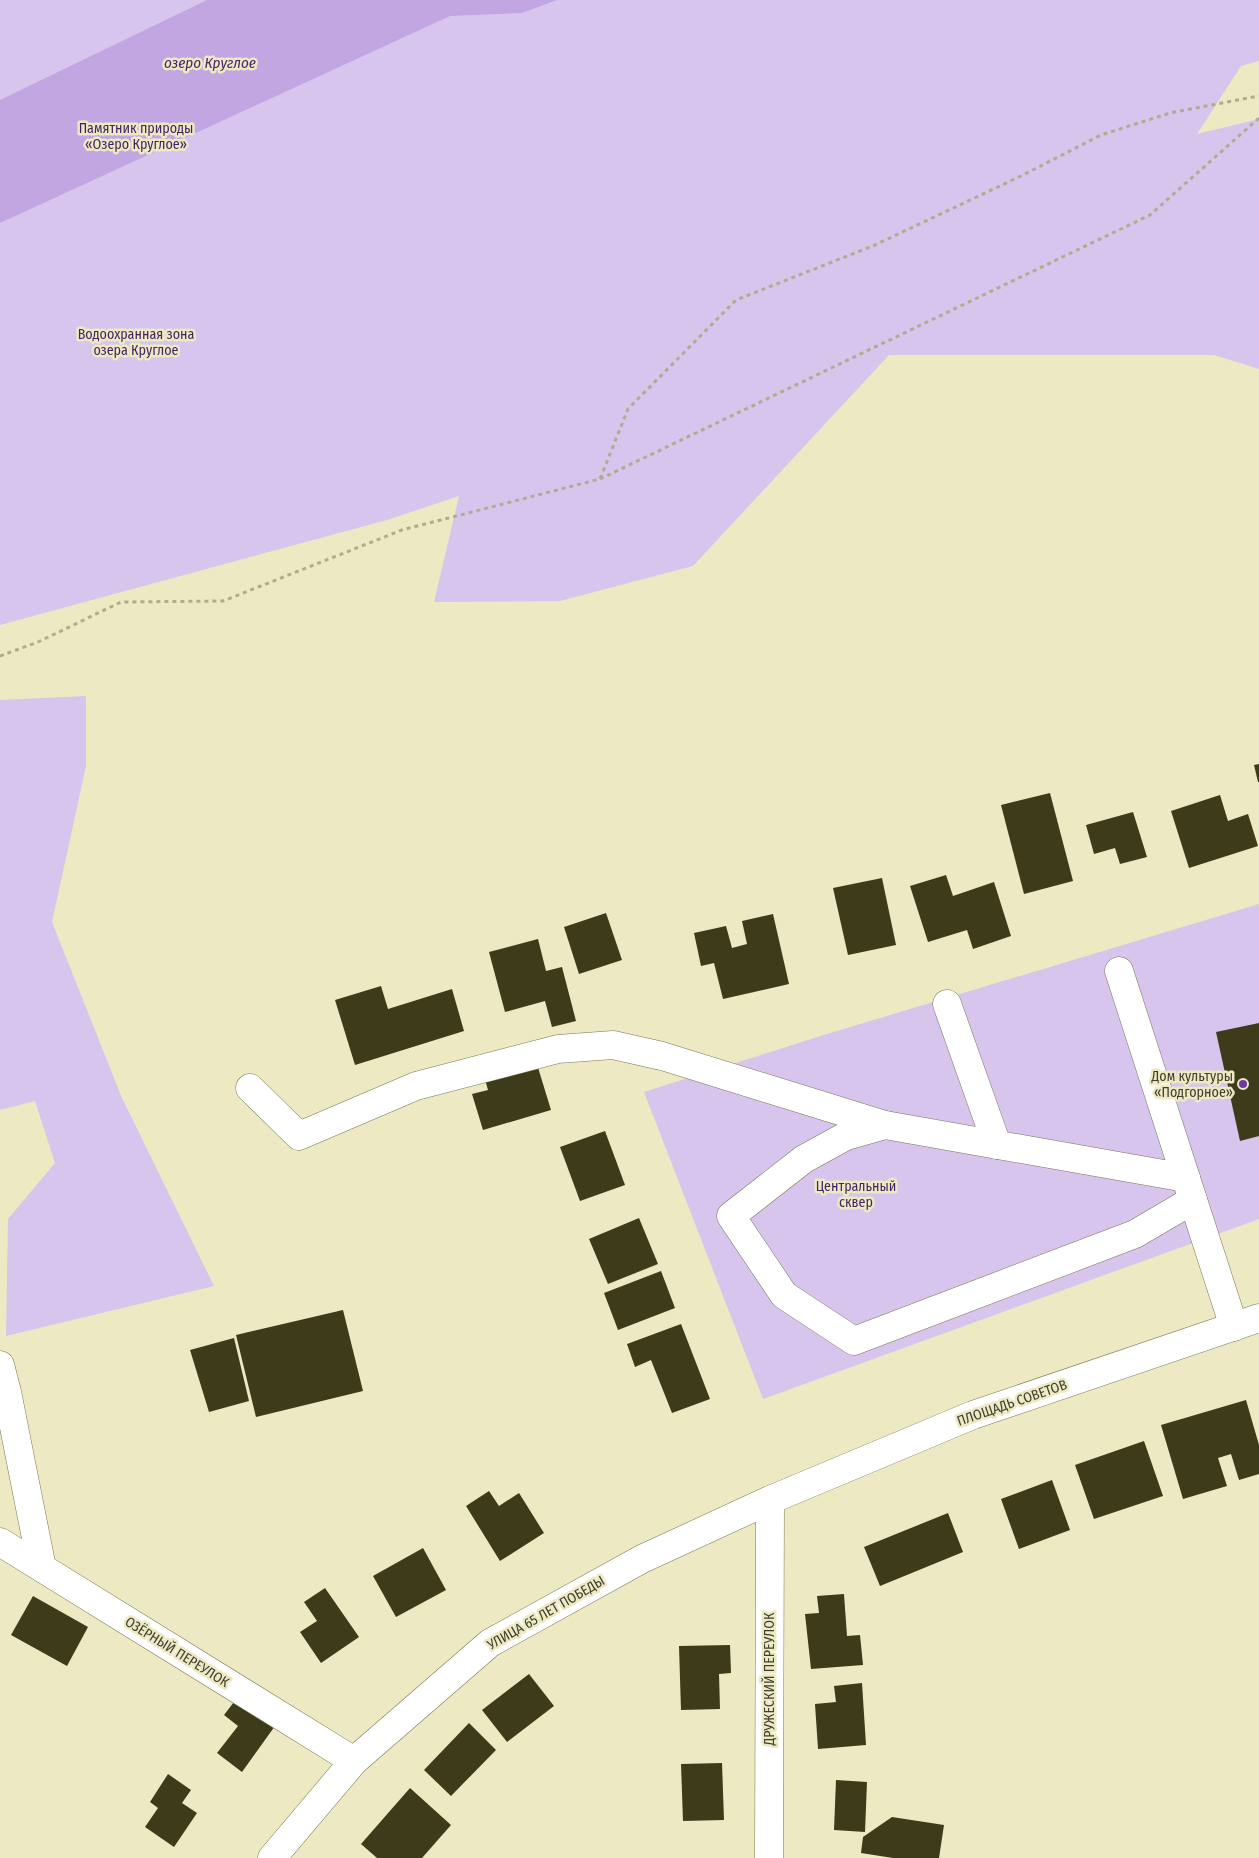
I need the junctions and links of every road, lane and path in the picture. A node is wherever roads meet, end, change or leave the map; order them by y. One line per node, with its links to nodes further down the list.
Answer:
1 (1259, 96): 3 (path)
2 (1259, 118): 3 (path)
3 (600, 479): 4 (path)
4 (0, 656)
5 (1119, 971): 10 (street)
6 (947, 1004): 9 (street)
7 (250, 1088): 8 (street)
8 (886, 1125): 9 (street); 10 (street)
9 (997, 1145): 10 (street)
10 (1189, 1189): 11 (street)
11 (1246, 1322): 13 (street, ПЛОЩАДЬ СОВЕТОВ)
12 (0, 1365): 15 (street)
13 (770, 1500): 16 (street, УЛИЦА 65 ЛЕТ ПОБЕДЫ); 18 (street, ДРУЖЕСКИЙ ПЕРЕУЛОК)
14 (0, 1542): 15 (street, ОЗЁРНЫЙ ПЕРЕУЛОК)
15 (42, 1568): 16 (street, ОЗЁРНЫЙ ПЕРЕУЛОК)
16 (354, 1761): 17 (street, УЛИЦА 65 ЛЕТ ПОБЕДЫ)
17 (272, 1858)
18 (768, 1858)

